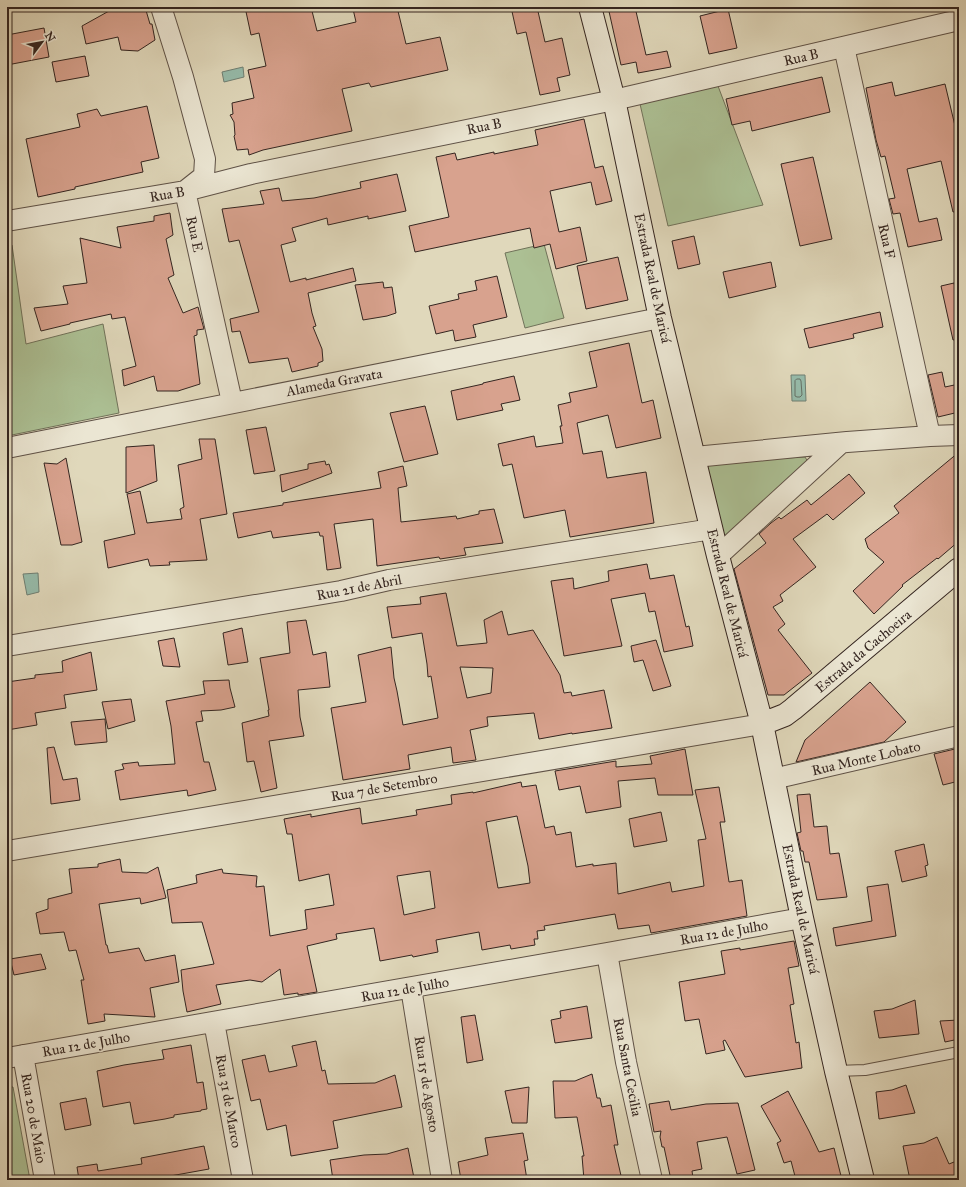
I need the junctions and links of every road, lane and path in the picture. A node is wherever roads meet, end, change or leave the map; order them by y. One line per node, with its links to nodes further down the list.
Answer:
1 (161, 7): 6 (street)
2 (590, 7): 5 (main road, Estrada Real de Maricá)
3 (946, 17): 4 (street, Rua B)
4 (844, 47): 5 (street, Rua B); 10 (street, Rua F)
5 (614, 100): 6 (street, Rua B); 8 (main road, Estrada Real de Maricá)
6 (185, 191): 7 (street, Rua B); 9 (street, Rua E)
7 (7, 221)
8 (660, 318): 9 (street, Alameda Gravata); 14 (main road, Estrada Real de Maricá)
9 (232, 402): 13 (street, Alameda Gravata)
10 (930, 436): 11 (street); 12 (street)
11 (959, 436)
12 (841, 443): 14 (street); 16 (street)
13 (7, 448)
14 (695, 458): 15 (main road, Estrada Real de Maricá)
15 (712, 529): 16 (main road, Estrada Real de Maricá); 18 (street, Rua 21 de Abril)
16 (718, 556): 19 (main road, Estrada Real de Maricá)
17 (959, 569): 19 (main road, Estrada da Cachoeira)
18 (7, 646)
19 (762, 724): 21 (main road, Estrada Real de Maricá); 22 (street, Rua 7 de Setembro)
20 (959, 736): 21 (street, Rua Monte Lobato)
21 (773, 779): 23 (main road, Estrada Real de Maricá)
22 (7, 851)
23 (802, 918): 24 (street, Rua 12 de Julho); 29 (main road, Estrada Real de Maricá)
24 (607, 954): 25 (street, Rua 12 de Julho); 33 (street, Rua Santa Cecilia)
25 (411, 988): 26 (street, Rua 12 de Julho); 32 (street, Rua 15 de Agosto)
26 (214, 1022): 28 (street, Rua 12 de Julho); 31 (street, Rua 31 de Marco)
27 (959, 1052): 29 (lane)
28 (15, 1056): 30 (street, Rua 20 de Maio)
29 (836, 1071): 34 (main road, Estrada Real de Maricá)
30 (45, 1180)
31 (243, 1180)
32 (442, 1180)
33 (652, 1180)
34 (863, 1180)

